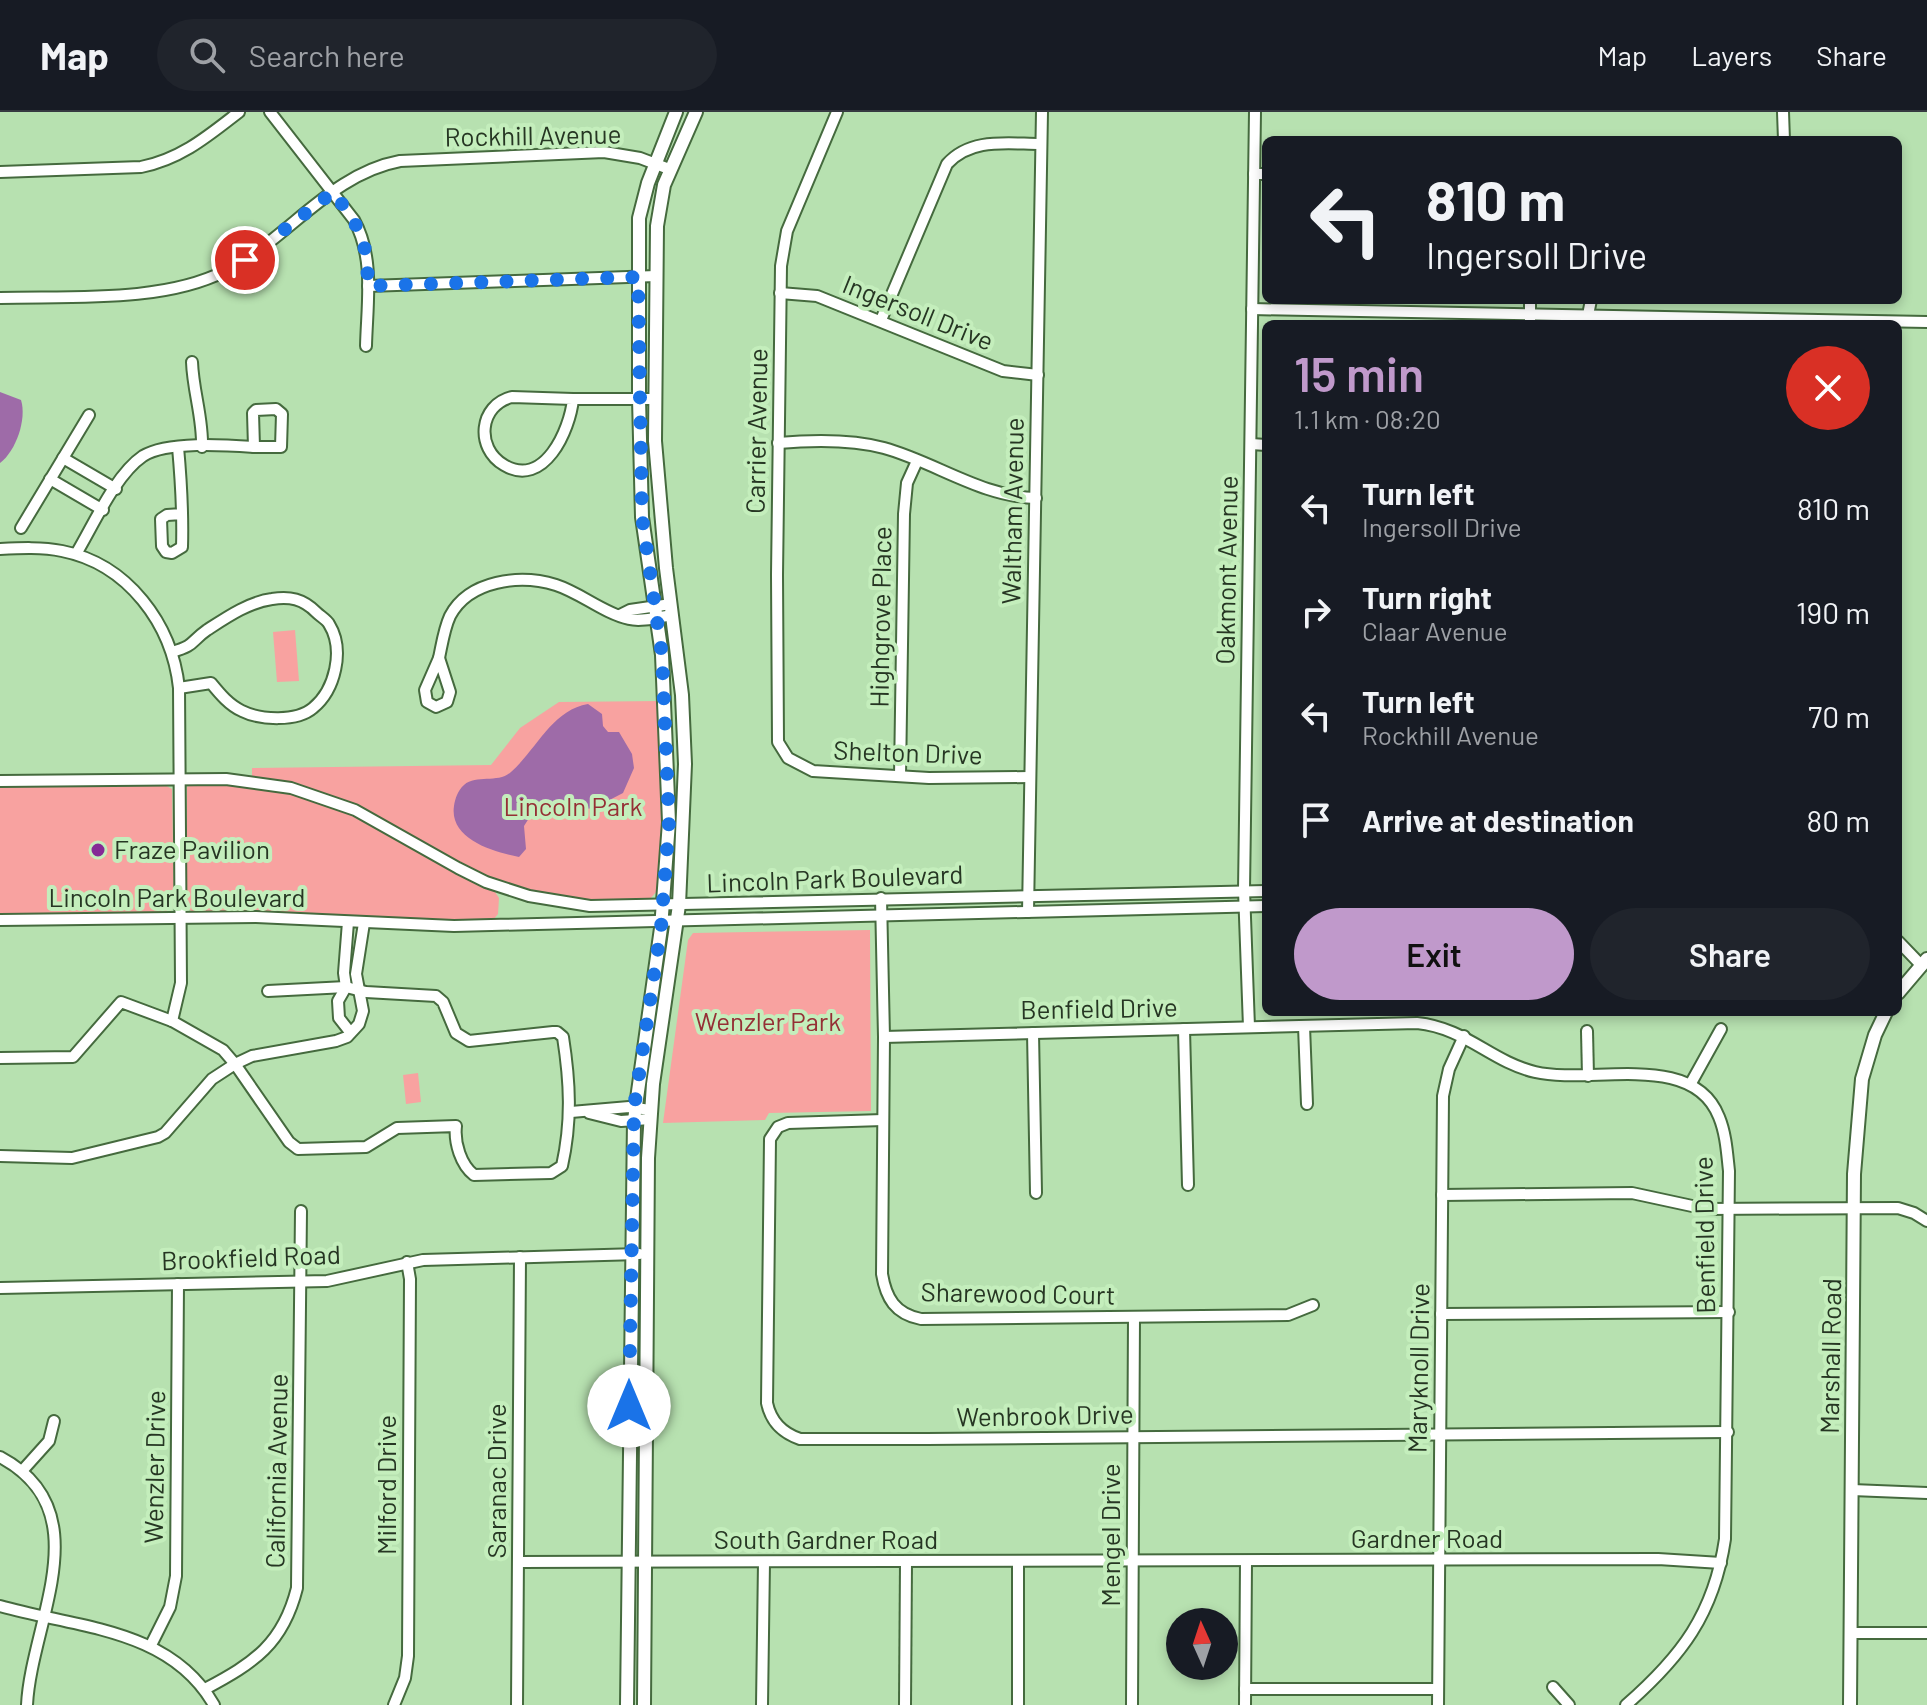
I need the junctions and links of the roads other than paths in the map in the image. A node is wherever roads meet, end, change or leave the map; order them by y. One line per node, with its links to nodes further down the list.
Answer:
1 (239, 112): 13 (street)
2 (270, 112): 16 (street)
3 (676, 112): 11 (street)
4 (696, 112): 12 (street)
5 (837, 112): 20 (street, Carrier Avenue)
6 (1042, 112): 10 (street, Waltham Avenue)
7 (1255, 112): 14 (street, Oakmont Avenue)
8 (1783, 112): 9 (street)
9 (1784, 136)
10 (1041, 144): 26 (street); 32 (street, Waltham Avenue)
11 (655, 164): 12 (street, Rockhill Avenue); 16 (street, Rockhill Avenue); 18 (street)
12 (669, 169): 17 (street)
13 (0, 172)
14 (1254, 174): 15 (street); 23 (street, Oakmont Avenue)
15 (1262, 174)
16 (333, 192): 19 (street); 21 (street, Rockhill Avenue)
17 (656, 276): 18 (street); 35 (street)
18 (638, 277): 19 (street); 34 (street)
19 (368, 286): 30 (street)
20 (780, 293): 26 (street, Ingersoll Drive); 37 (street, Carrier Avenue)
21 (0, 298)
22 (1590, 304): 24 (street)
23 (1252, 309): 25 (street); 38 (street, Oakmont Avenue)
24 (1588, 315): 25 (street); 27 (street)
25 (1530, 319)
26 (881, 320): 32 (street, Ingersoll Drive)
27 (1789, 320)
28 (1902, 322): 29 (street)
29 (1927, 322)
30 (366, 346)
31 (192, 362): 41 (street)
32 (1038, 375): 47 (street, Waltham Avenue)
33 (573, 399): 33 (street); 34 (street)
34 (639, 399): 35 (street); 54 (street)
35 (654, 399): 53 (street)
36 (89, 415): 43 (street)
37 (778, 443): 44 (street); 58 (street, Carrier Avenue)
38 (1251, 444): 39 (street); 63 (street, Oakmont Avenue)
39 (1262, 445)
40 (178, 447): 41 (street); 46 (street); 49 (street)
41 (202, 447): 42 (street)
42 (254, 447): 42 (street)
43 (63, 458): 45 (street); 46 (street)
44 (917, 461): 47 (street); 59 (street, Highgrove Place)
45 (50, 479): 48 (street); 50 (street)
46 (116, 489): 48 (street)
47 (1036, 498): 60 (street, Waltham Avenue)
48 (103, 510): 52 (street)
49 (182, 514)
50 (21, 528)
51 (0, 549): 52 (street)
52 (76, 554): 55 (street)
53 (672, 610): 54 (street); 67 (street)
54 (655, 612): 56 (street); 68 (street)
55 (172, 652): 57 (street); 57 (street)
56 (439, 658)
57 (179, 688): 61 (street)
58 (788, 758): 59 (street, Shelton Drive)
59 (900, 776): 60 (street, Shelton Drive)
60 (1029, 777): 65 (street, Waltham Avenue)
61 (179, 778): 62 (street, Lincoln Park Boulevard); 68 (street, Lincoln Park Boulevard); 73 (street)
62 (0, 781)
63 (1244, 890): 64 (street, Lincoln Park Boulevard); 65 (street, Lincoln Park Boulevard); 70 (street, Oakmont Avenue)
64 (1262, 891)
65 (1028, 895): 66 (street, Lincoln Park Boulevard); 71 (street, Waltham Avenue)
66 (881, 898): 67 (street, Lincoln Park Boulevard); 72 (street, Sharewood Court)
67 (679, 905): 68 (street, Lincoln Park Boulevard); 75 (street)
68 (663, 906): 76 (street)
69 (1262, 906): 70 (street, Lincoln Park Boulevard)
70 (1244, 907): 71 (street, Lincoln Park Boulevard); 88 (street, Oakmont Avenue)
71 (1028, 912): 72 (street, Lincoln Park Boulevard)
72 (881, 916): 75 (street, Lincoln Park Boulevard); 95 (street, Sharewood Court)
73 (182, 918): 74 (street, Lincoln Park Boulevard); 77 (street, Lincoln Park Boulevard); 86 (street)
74 (0, 920)
75 (678, 920): 76 (street, Lincoln Park Boulevard); 103 (street)
76 (662, 921): 78 (street, Lincoln Park Boulevard); 102 (street)
77 (348, 922): 78 (street, Lincoln Park Boulevard); 81 (street)
78 (364, 923): 83 (street)
79 (1902, 944): 80 (street)
80 (1925, 963): 82 (street)
81 (346, 987): 83 (street); 84 (street); 92 (street)
82 (1902, 989)
83 (358, 990): 92 (street); 101 (street)
84 (268, 991)
85 (1884, 1016): 109 (street, Marshall Road)
86 (172, 1021): 96 (street); 97 (street)
87 (1304, 1026): 88 (street, Benfield Drive); 94 (street, Benfield Drive); 100 (street)
88 (1249, 1027): 89 (street, Benfield Drive)
89 (1184, 1029): 93 (street, Benfield Drive); 106 (street)
90 (1721, 1029): 99 (street)
91 (1587, 1031): 98 (street)
92 (350, 1032): 97 (street)
93 (1033, 1033): 95 (street, Benfield Drive); 107 (street)
94 (1464, 1036): 98 (street, Benfield Drive); 108 (street, Maryknoll Drive)
95 (884, 1037): 104 (street, Sharewood Court)
96 (0, 1058)
97 (235, 1064): 101 (street); 105 (street)
98 (1588, 1076): 99 (street, Benfield Drive)
99 (1691, 1083): 110 (street, Benfield Drive)
100 (1307, 1104)
101 (571, 1112): 102 (street)
102 (634, 1114): 103 (street); 113 (street)
103 (650, 1114): 114 (street)
104 (883, 1120): 123 (street, Sharewood Court); 127 (street, Wenbrook Drive)
105 (0, 1156)
106 (1188, 1185)
107 (1036, 1193)
108 (1442, 1195): 110 (street); 122 (street, Maryknoll Drive)
109 (1854, 1208): 110 (street); 112 (street); 130 (street, Marshall Road)
110 (1731, 1209): 121 (street, Benfield Drive)
111 (301, 1211): 117 (street, California Avenue)
112 (1927, 1221)
113 (631, 1254): 114 (street, Brookfield Road); 115 (street, Brookfield Road); 135 (street)
114 (646, 1254): 136 (street)
115 (520, 1257): 116 (street, Brookfield Road); 134 (street, Saranac Drive)
116 (407, 1262): 117 (street, Brookfield Road); 153 (street, Milford Drive)
117 (301, 1281): 118 (street, Brookfield Road); 148 (street, California Avenue)
118 (178, 1284): 119 (street, Brookfield Road); 146 (street, Wenzler Drive)
119 (0, 1288)
120 (1313, 1305): 123 (street, Sharewood Court)
121 (1729, 1312): 122 (street); 125 (street, Benfield Drive)
122 (1441, 1314): 126 (street, Maryknoll Drive)
123 (1134, 1317): 127 (street, Mengel Drive)
124 (54, 1421): 129 (street)
125 (1728, 1432): 126 (street, Wenbrook Drive); 141 (street, Benfield Drive)
126 (1440, 1434): 127 (street, Wenbrook Drive); 133 (street, Maryknoll Drive)
127 (1134, 1437): 140 (street, Mengel Drive)
128 (0, 1457): 129 (street)
129 (22, 1471): 143 (street)
130 (1852, 1490): 131 (street); 144 (street, Marshall Road)
131 (1927, 1493)
132 (1246, 1561): 133 (street, Gardner Road); 140 (street, Gardner Road); 149 (street)
133 (1439, 1561): 141 (street, Gardner Road); 150 (street, Maryknoll Drive)
134 (519, 1562): 135 (street, South Gardner Road); 154 (street, Saranac Drive)
135 (629, 1562): 136 (street, South Gardner Road); 155 (street)
136 (644, 1562): 137 (street, South Gardner Road); 156 (street)
137 (764, 1562): 138 (street, South Gardner Road); 157 (street)
138 (906, 1562): 139 (street, South Gardner Road); 158 (street)
139 (1018, 1562): 140 (street, South Gardner Road); 159 (street)
140 (1133, 1562): 160 (street, Mengel Drive)
141 (1721, 1563): 164 (street, Benfield Drive)
142 (0, 1606): 143 (street)
143 (44, 1617): 146 (street); 151 (street)
144 (1851, 1633): 145 (street); 165 (street, Marshall Road)
145 (1927, 1633)
146 (151, 1645): 148 (street)
147 (1553, 1687): 163 (street)
148 (205, 1689): 152 (street)
149 (1245, 1689): 150 (street); 161 (street)
150 (1438, 1689): 162 (street, Maryknoll Drive)
151 (27, 1705)
152 (214, 1705)
153 (394, 1705)
154 (517, 1705)
155 (627, 1705)
156 (644, 1705)
157 (762, 1705)
158 (905, 1705)
159 (1018, 1705)
160 (1132, 1705)
161 (1245, 1705)
162 (1438, 1705)
163 (1569, 1705)
164 (1626, 1705)
165 (1850, 1705)

